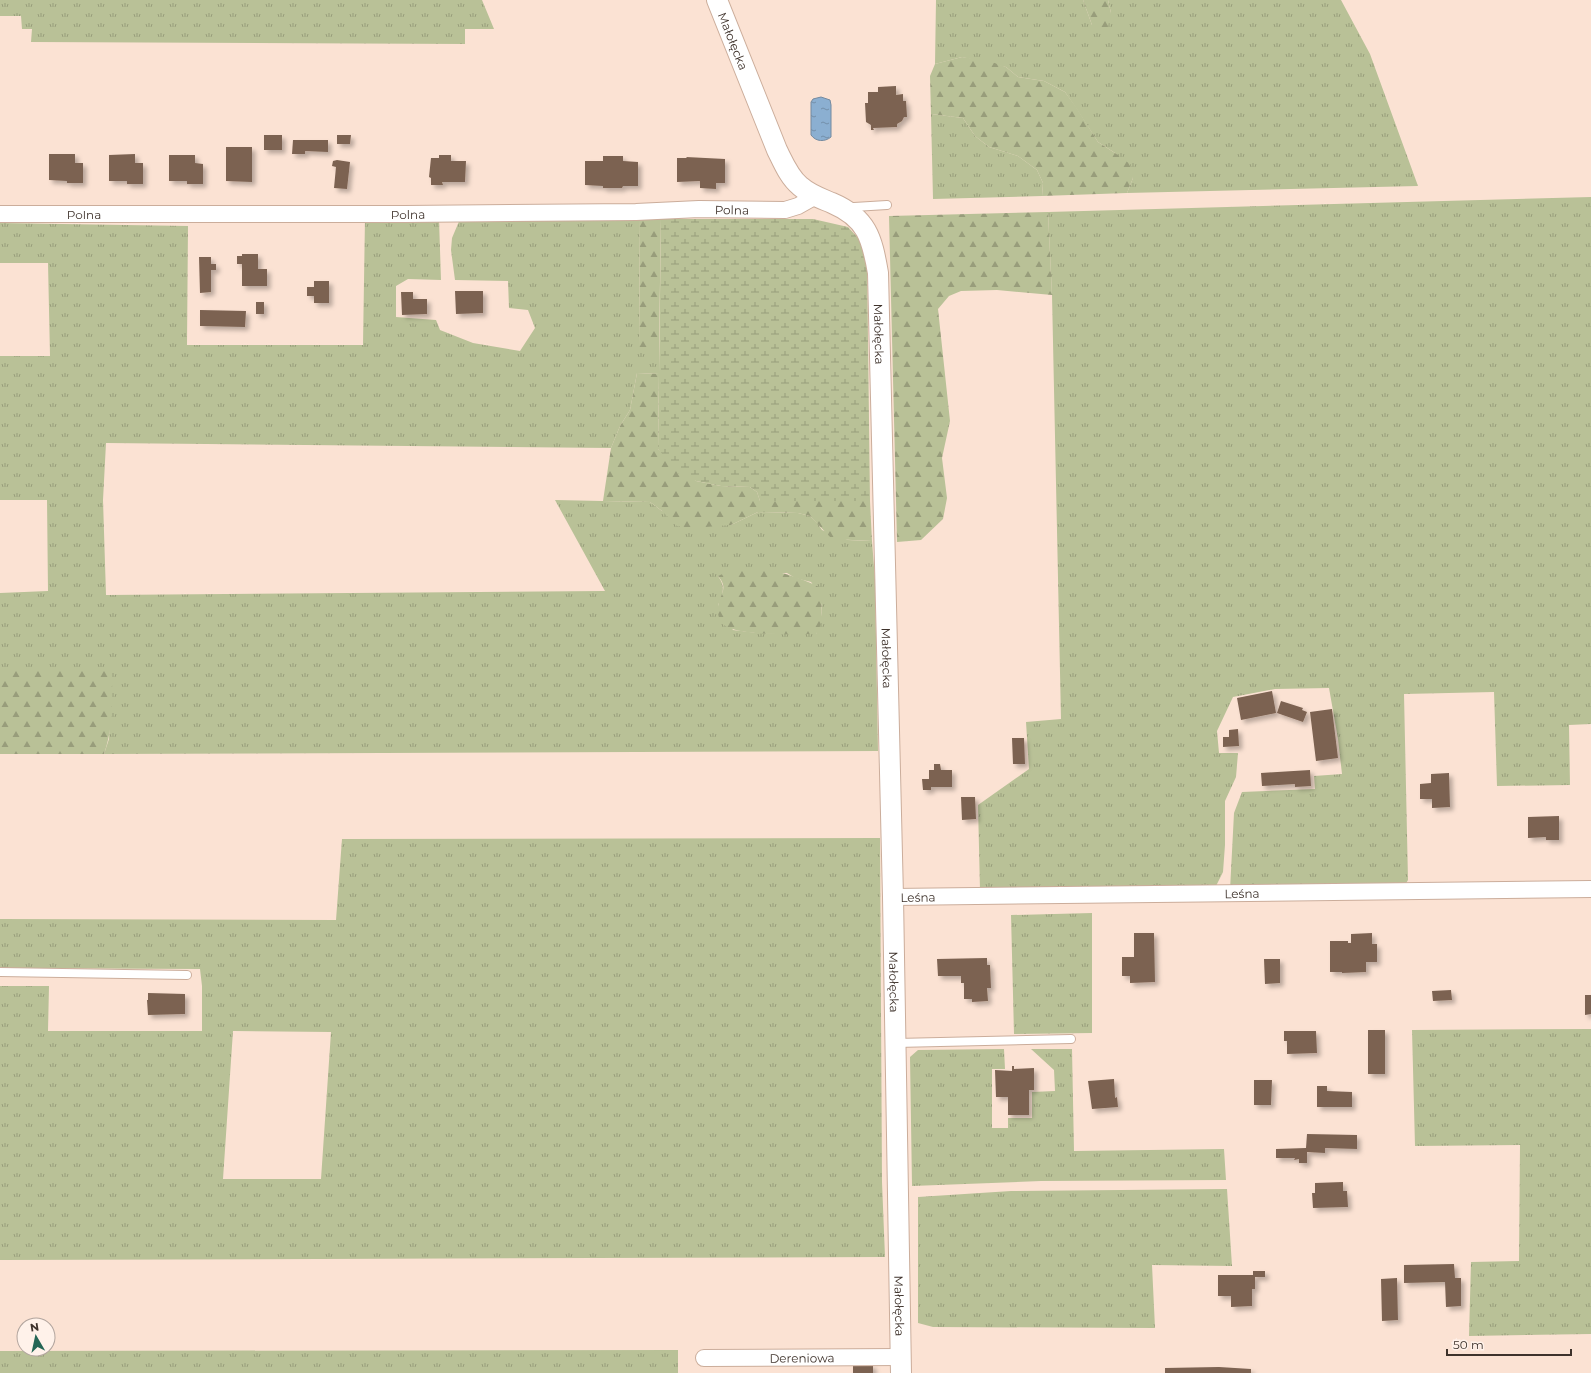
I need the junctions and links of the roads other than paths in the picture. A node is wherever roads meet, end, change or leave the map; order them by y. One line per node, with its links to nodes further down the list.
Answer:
1 (717, 0): 2 (street, Małołęcka)
2 (814, 197): 4 (street, Małołęcka); 5 (street, Polna)
3 (887, 205): 4 (lane)
4 (846, 209): 7 (street, Małołęcka)
5 (0, 214)
6 (1591, 889): 7 (street, Leśna)
7 (893, 897): 11 (street, Małołęcka)
8 (0, 972): 9 (lane)
9 (187, 975)
10 (1071, 1039): 11 (lane)
11 (896, 1043): 13 (street, Małołęcka)
12 (704, 1358): 13 (street, Dereniowa)
13 (901, 1365)

